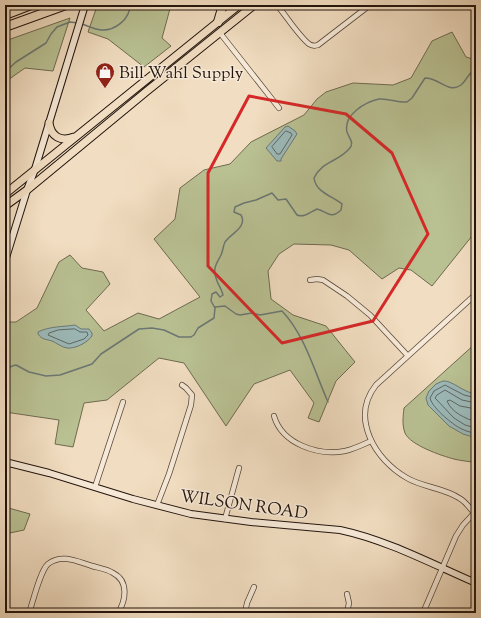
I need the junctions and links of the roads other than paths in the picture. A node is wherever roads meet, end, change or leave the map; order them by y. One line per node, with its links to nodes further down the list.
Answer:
1 (31, 5): 9 (highway)
2 (66, 5): 11 (highway)
3 (85, 5): 18 (street)
4 (223, 5): 10 (highway)
5 (239, 5): 10 (main road)
6 (254, 5): 12 (main road)
7 (277, 5): 8 (street)
8 (370, 5)
9 (5, 15)
10 (218, 22): 13 (main road)
11 (5, 27)
12 (220, 33): 14 (main road); 17 (street)
13 (198, 38): 14 (main road); 15 (main road)
14 (203, 46): 16 (main road)
15 (141, 84): 16 (main road); 19 (main road)
16 (147, 90): 21 (main road)
17 (279, 108)
18 (49, 123): 19 (main road); 20 (street)
19 (76, 137): 20 (main road)
20 (35, 169): 21 (street); 22 (main road)
21 (27, 190): 23 (main road); 24 (street)
22 (5, 194)
23 (5, 206)
24 (5, 261)
25 (310, 280): 27 (street)
26 (476, 294): 27 (street)
27 (408, 356): 31 (street)
28 (182, 386): 35 (street)
29 (123, 402): 34 (street)
30 (274, 416): 31 (street)
31 (371, 441): 36 (street)
32 (5, 462): 34 (street, WILSON ROAD)
33 (239, 468): 37 (street)
34 (95, 487): 35 (street, WILSON ROAD)
35 (157, 505): 37 (street, WILSON ROAD)
36 (475, 512): 38 (street)
37 (225, 519): 38 (street, WILSON ROAD)
38 (443, 569): 39 (street, WILSON ROAD); 46 (street)
39 (476, 583)
40 (254, 587): 44 (street)
41 (347, 594): 45 (street)
42 (29, 613): 43 (street)
43 (118, 613)
44 (245, 613)
45 (347, 613)
46 (423, 613)

